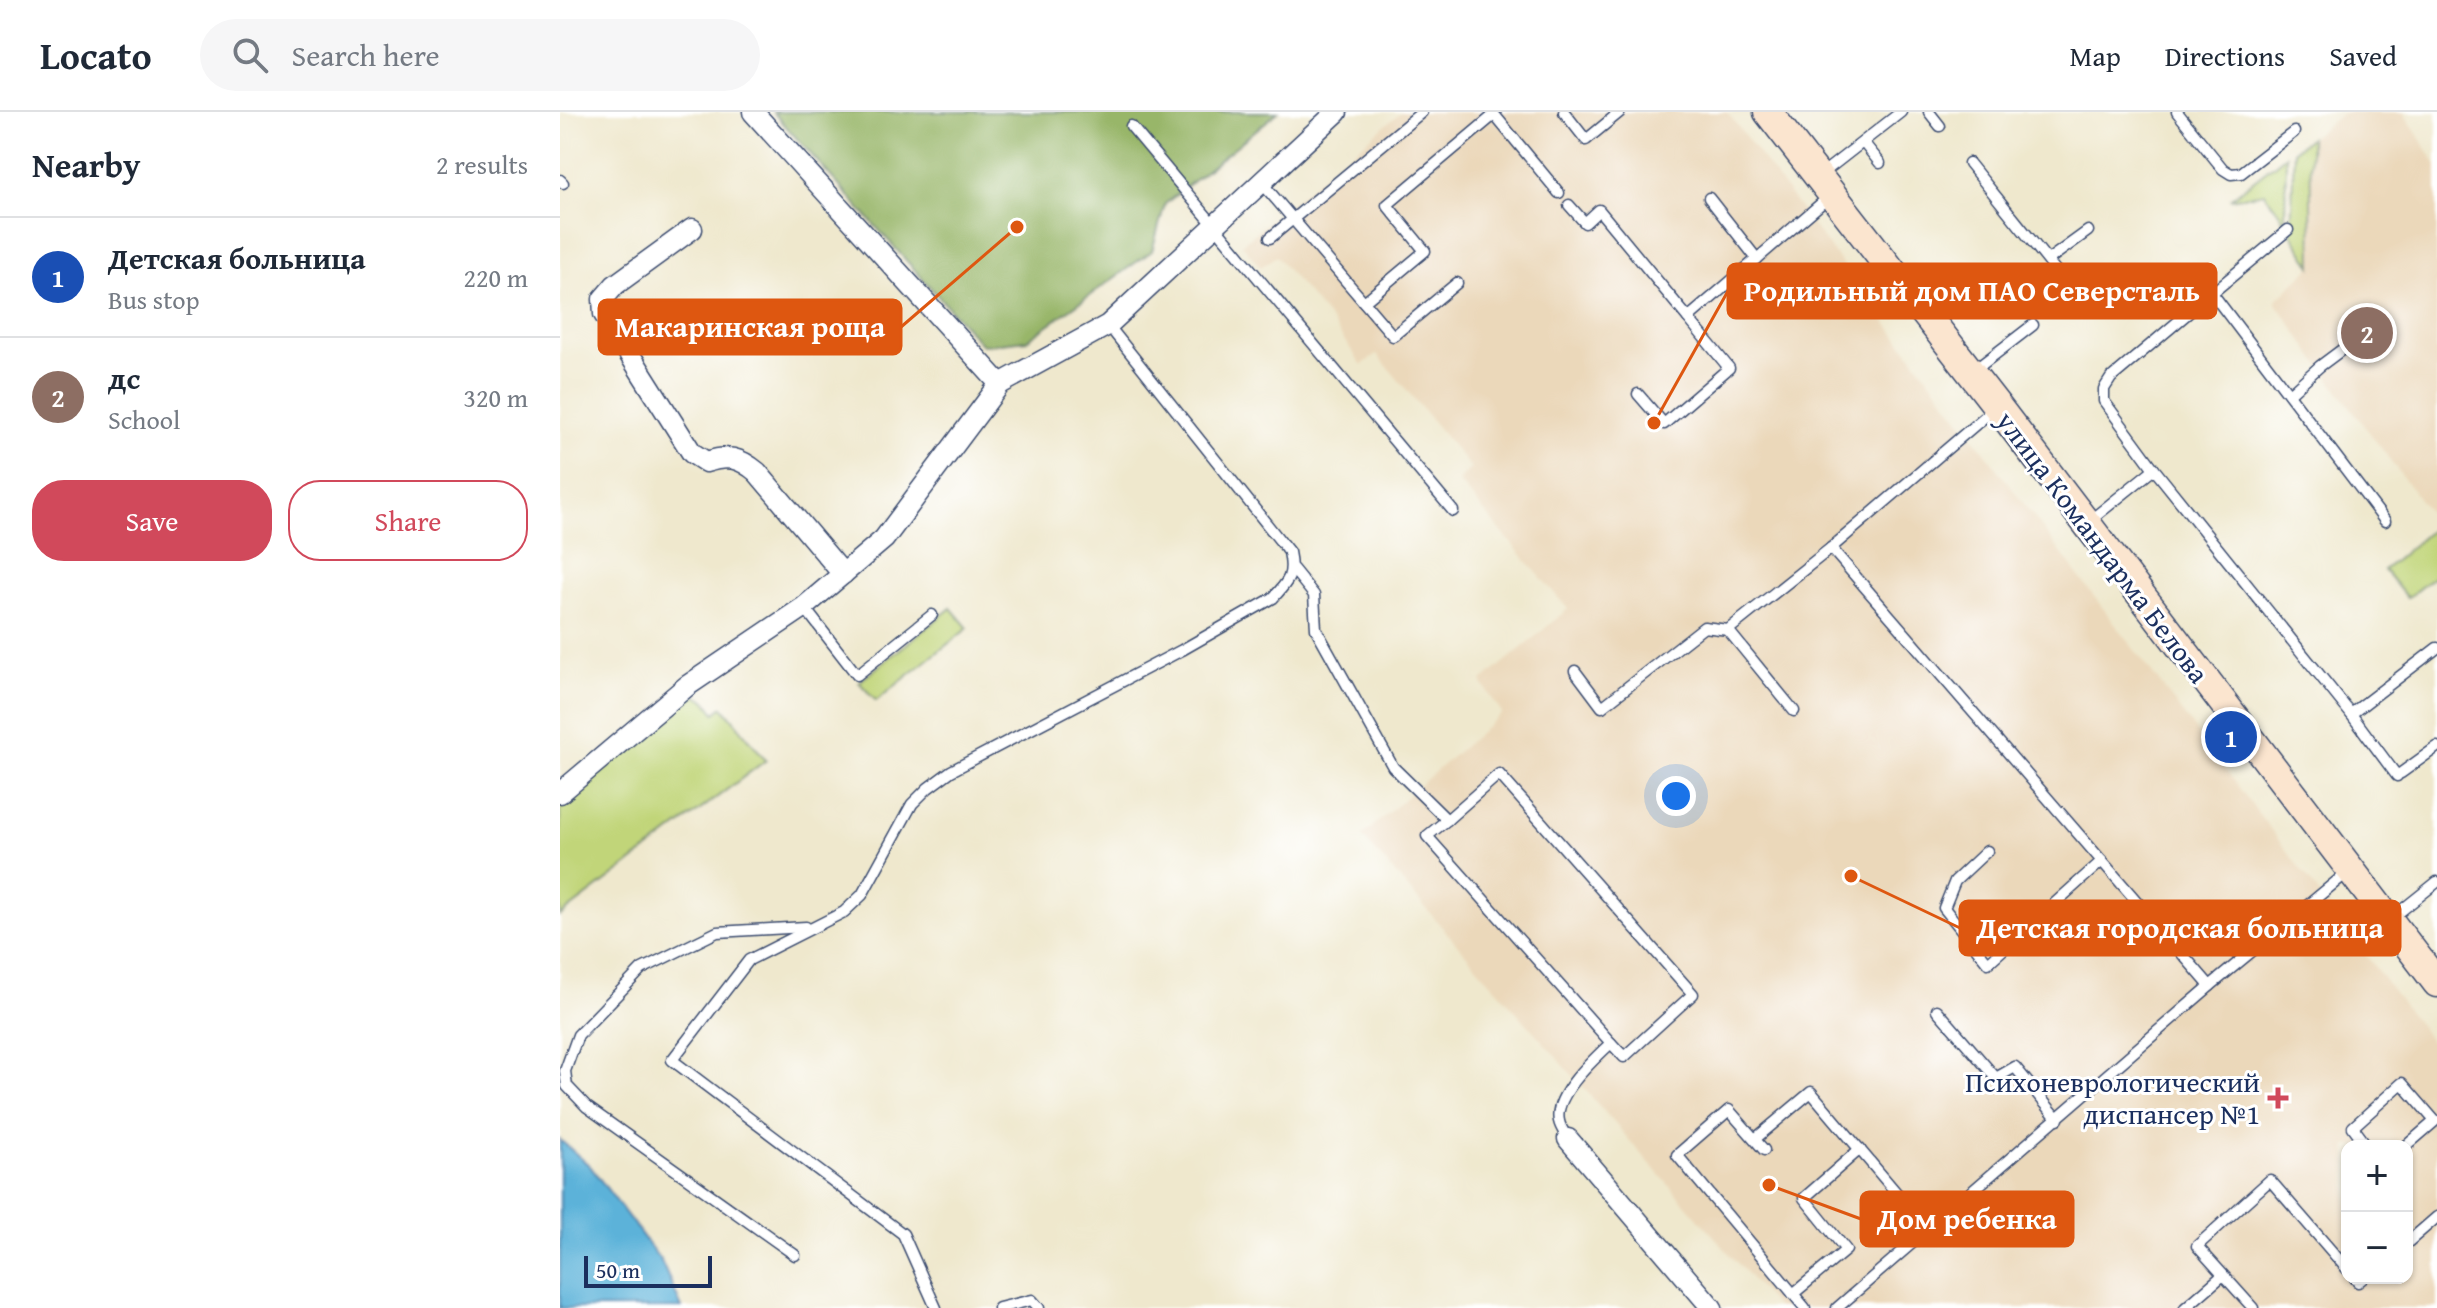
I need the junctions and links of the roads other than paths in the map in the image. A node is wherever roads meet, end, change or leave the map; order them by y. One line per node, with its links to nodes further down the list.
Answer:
1 (753, 112): 39 (street)
2 (1337, 112): 17 (street)
3 (1422, 112): 22 (lane)
4 (1564, 112): 5 (lane)
5 (1620, 112)
6 (1768, 112): 18 (main road, улица Командарма Белова)
7 (1901, 112): 14 (lane)
8 (1929, 112): 12 (lane)
9 (2177, 112): 13 (lane)
10 (1493, 114): 19 (lane); 33 (lane)
11 (1131, 126): 23 (lane)
12 (1940, 126)
13 (2294, 132)
14 (1863, 142): 15 (lane); 18 (lane)
15 (1880, 163)
16 (1969, 163): 29 (lane)
17 (1262, 183): 22 (lane); 23 (street)
18 (1825, 186): 28 (lane); 38 (main road, улица Командарма Белова)
19 (1559, 193)
20 (1709, 198): 28 (lane)
21 (1569, 205): 34 (lane)
22 (1293, 219): 27 (lane); 33 (lane)
23 (1216, 225): 36 (street); 44 (lane)
24 (692, 229): 49 (street)
25 (2288, 230): 32 (lane)
26 (2088, 231): 29 (lane)
27 (1270, 238)
28 (1757, 259): 34 (lane)
29 (2048, 260): 30 (lane)
30 (2064, 281)
31 (1457, 283): 33 (lane)
32 (2212, 293): 41 (lane); 43 (lane)
33 (1364, 302)
34 (1688, 318): 40 (lane)
35 (2379, 322): 41 (lane)
36 (1108, 325): 39 (street); 48 (lane)
37 (2033, 325): 38 (lane)
38 (1970, 373): 42 (main road, улица Командарма Белова)
39 (1000, 384): 49 (street)
40 (1638, 394)
41 (2289, 394): 45 (lane)
42 (1997, 406): 46 (main road, улица Командарма Белова); 47 (lane)
43 (2154, 469): 46 (lane); 56 (lane)
44 (1453, 511)
45 (2385, 521)
46 (2086, 524): 62 (main road, улица Командарма Белова)
47 (1831, 548): 52 (lane); 61 (lane)
48 (1293, 569): 59 (lane); 65 (lane)
49 (843, 574): 50 (street)
50 (804, 607): 51 (lane); 58 (street)
51 (932, 615)
52 (1728, 630): 54 (lane); 55 (lane)
53 (2437, 648): 56 (lane)
54 (1575, 671)
55 (1794, 711)
56 (2351, 714): 57 (lane)
57 (2437, 747)
58 (560, 793)
59 (1447, 820): 69 (lane); 69 (lane)
60 (1987, 851): 61 (lane)
61 (2102, 861): 67 (lane)
62 (2349, 871): 64 (main road, улица Командарма Белова); 67 (lane)
63 (2437, 882): 64 (lane)
64 (2388, 921): 66 (main road, улица Командарма Белова)
65 (813, 926): 80 (lane); 84 (lane)
66 (2437, 983)
67 (2210, 986): 70 (lane)
68 (1937, 1010): 70 (lane)
69 (1611, 1043): 71 (lane)
70 (2058, 1119): 78 (lane)
71 (1568, 1139): 87 (street)
72 (1755, 1139): 75 (lane); 76 (lane); 83 (lane)
73 (2363, 1140): 74 (lane)
74 (2413, 1140)
75 (1860, 1149): 78 (lane); 83 (lane)
76 (1764, 1150)
77 (2437, 1217): 79 (lane)
78 (1927, 1229): 89 (lane)
79 (2413, 1238)
80 (795, 1255)
81 (2341, 1262): 82 (lane)
82 (2222, 1276): 90 (lane); 91 (lane)
83 (1793, 1294): 88 (lane)
84 (936, 1308)
85 (999, 1308): 86 (lane)
86 (1039, 1308)
87 (1712, 1308)
88 (1805, 1308)
89 (1837, 1308)
90 (2185, 1308)
91 (2253, 1308)

